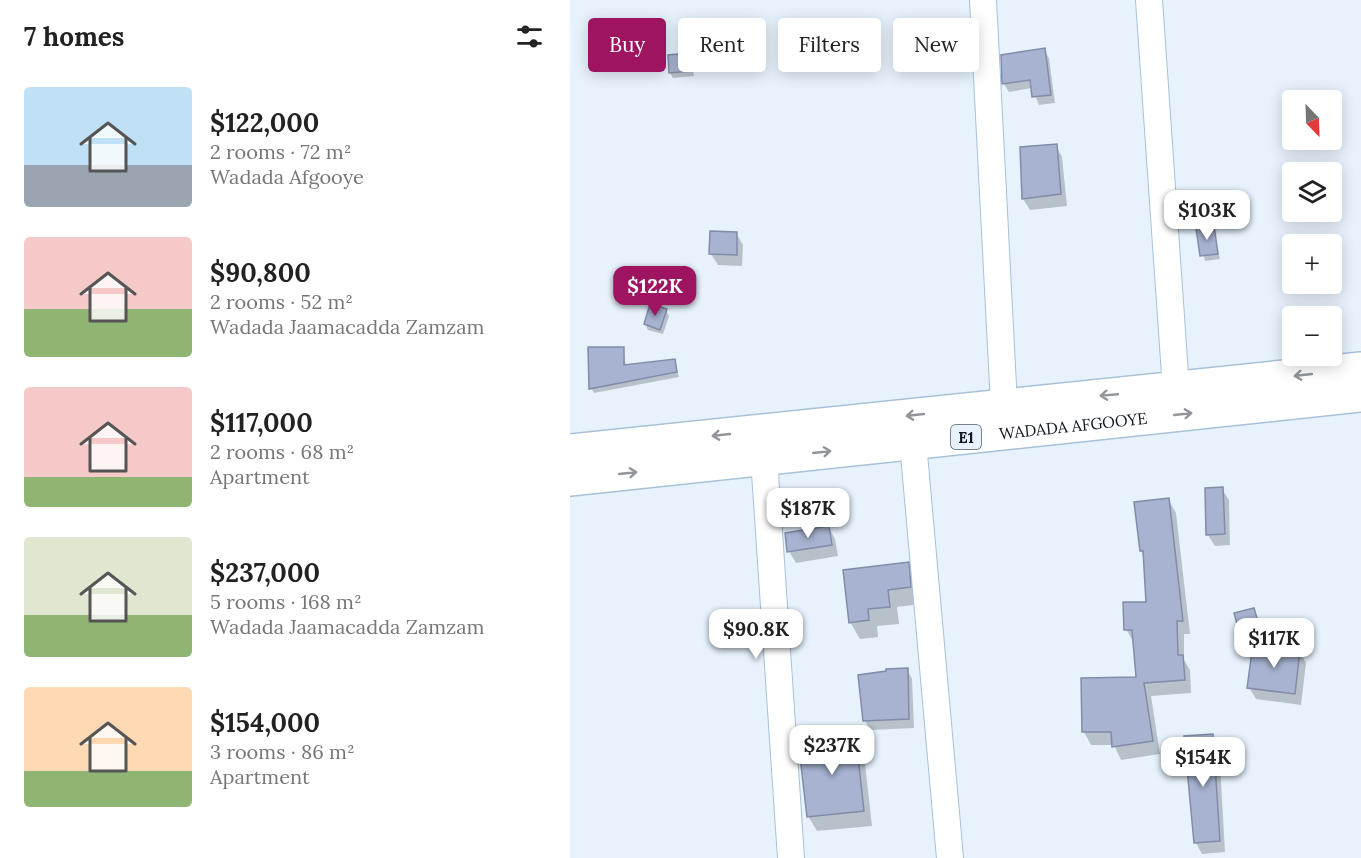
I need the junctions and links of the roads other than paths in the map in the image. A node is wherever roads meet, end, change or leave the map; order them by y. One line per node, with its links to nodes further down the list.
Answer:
1 (983, 0): 6 (street)
2 (1149, 0): 4 (street)
3 (1361, 369): 4 (highway, WADADA AFGOOYE / E1, one-way to 4)
4 (1176, 389): 6 (highway, WADADA AFGOOYE / E1, one-way to 6)
5 (1361, 395): 7 (highway, WADADA AFGOOYE / E1, one-way to 5)
6 (1004, 405): 8 (highway, WADADA AFGOOYE / E1, one-way to 8)
7 (913, 443): 9 (highway, WADADA AFGOOYE / E1, one-way to 7); 12 (street)
8 (570, 451)
9 (764, 458): 10 (highway, WADADA AFGOOYE / E1, one-way to 9); 11 (street)
10 (570, 479)
11 (791, 858)
12 (950, 858)

